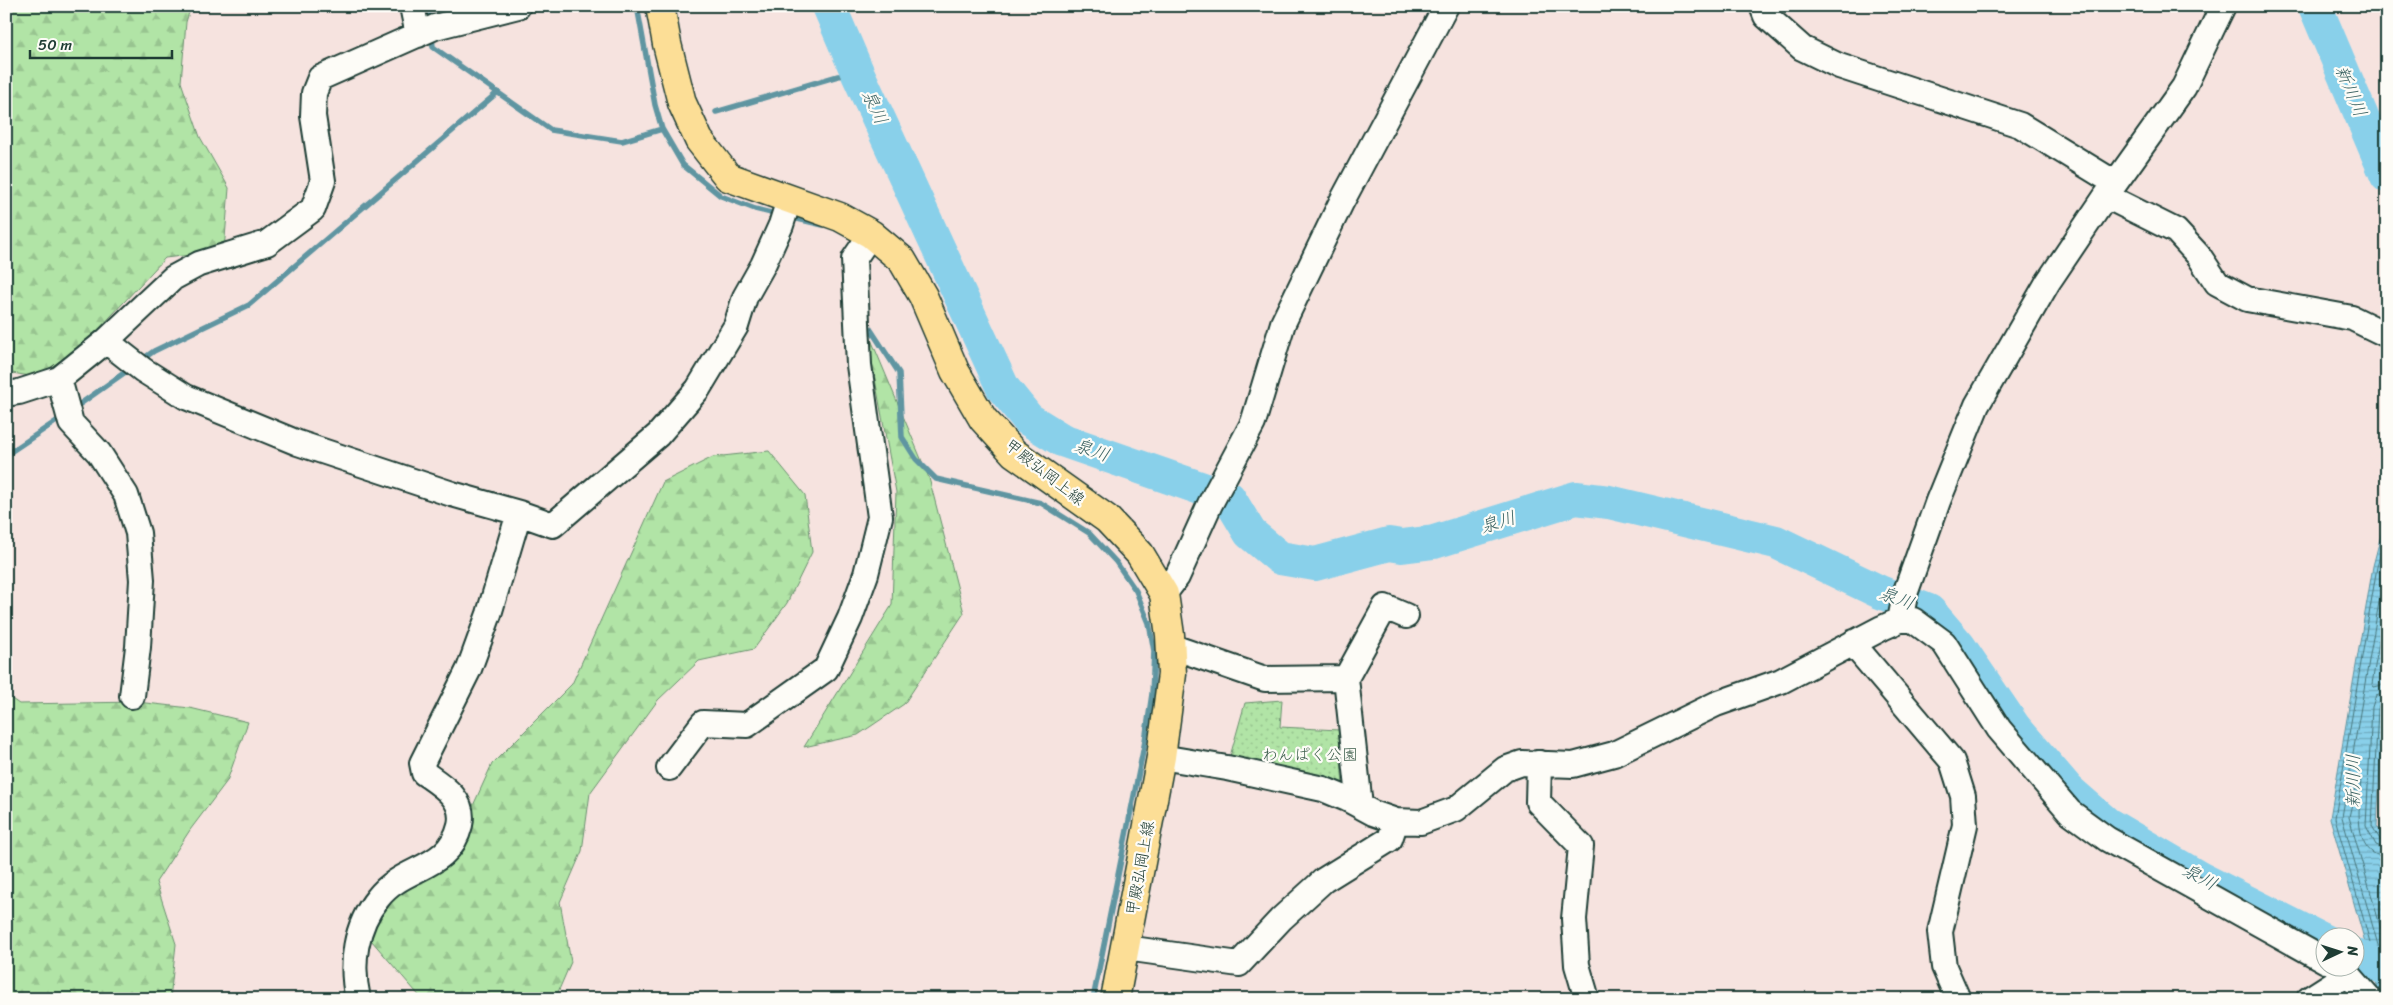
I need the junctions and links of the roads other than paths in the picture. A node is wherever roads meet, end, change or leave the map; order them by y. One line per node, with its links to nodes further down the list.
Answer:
1 (412, 6): 7 (street)
2 (518, 6): 7 (street)
3 (660, 6): 9 (main road, 甲殿弘岡上線)
4 (1446, 6): 16 (street)
5 (1762, 6): 8 (street)
6 (2223, 6): 8 (street)
7 (425, 32): 12 (street)
8 (2111, 190): 11 (street); 17 (street)
9 (785, 213): 10 (main road, 甲殿弘岡上線); 15 (street)
10 (871, 234): 16 (main road, 甲殿弘岡上線); 25 (street)
11 (2384, 334)
12 (106, 341): 13 (street); 15 (street)
13 (59, 379): 14 (street); 22 (street)
14 (6, 394)
15 (519, 513): 32 (street)
16 (1164, 594): 20 (main road, 甲殿弘岡上線)
17 (1902, 607): 19 (street); 29 (street)
18 (1406, 616): 21 (street)
19 (1854, 642): 24 (street); 35 (street)
20 (1170, 646): 21 (street); 23 (main road, 甲殿弘岡上線)
21 (1346, 678): 26 (street)
22 (132, 696)
23 (1161, 757): 26 (street); 28 (main road, 甲殿弘岡上線)
24 (1539, 762): 27 (street); 34 (street)
25 (669, 768)
26 (1360, 806): 27 (street)
27 (1396, 822): 28 (street)
28 (1126, 948): 33 (main road, 甲殿弘岡上線)
29 (2316, 955)
30 (2334, 978): 36 (street)
31 (2349, 978): 37 (street)
32 (358, 999)
33 (1115, 999)
34 (1588, 999)
35 (1958, 999)
36 (2310, 999)
37 (2370, 999)

